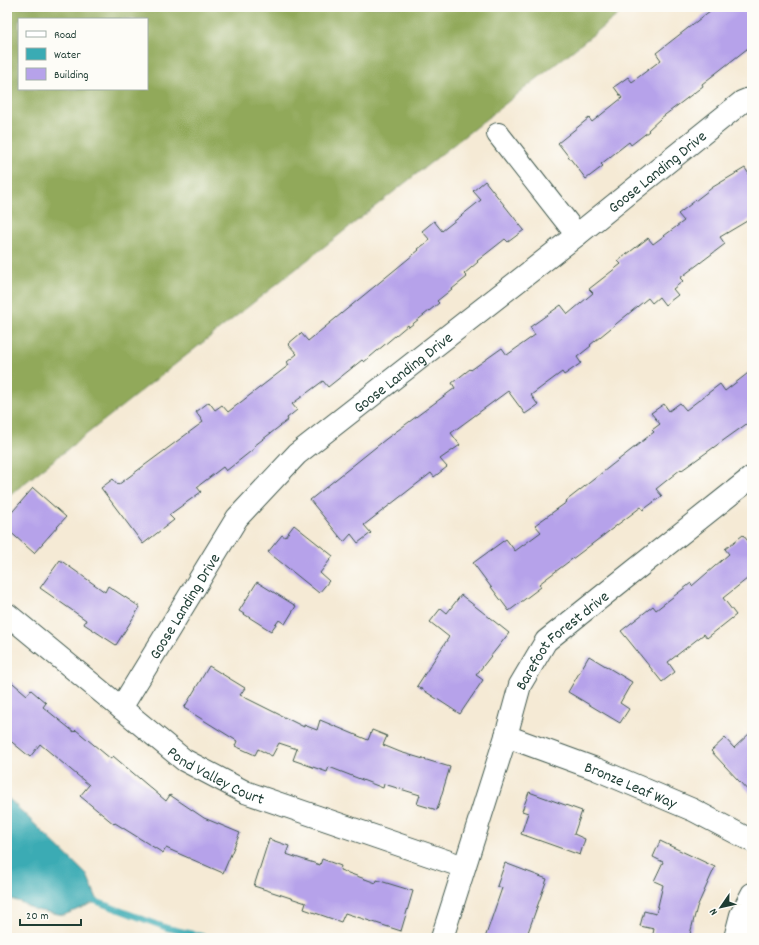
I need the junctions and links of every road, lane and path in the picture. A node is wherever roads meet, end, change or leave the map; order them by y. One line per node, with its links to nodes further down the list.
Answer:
1 (752, 98): 3 (street, Goose Landing Drive)
2 (498, 134): 3 (street)
3 (576, 235): 6 (street, Goose Landing Drive)
4 (752, 477): 7 (street, Barefoot Forest drive)
5 (7, 614): 6 (street, Pond Valley Court)
6 (121, 708): 9 (street, Pond Valley Court)
7 (506, 736): 8 (street, Bronze Leaf Way); 9 (street, Barefoot Forest drive)
8 (752, 841)
9 (464, 867): 11 (street)
10 (752, 894): 12 (street)
11 (442, 938)
12 (735, 938)

